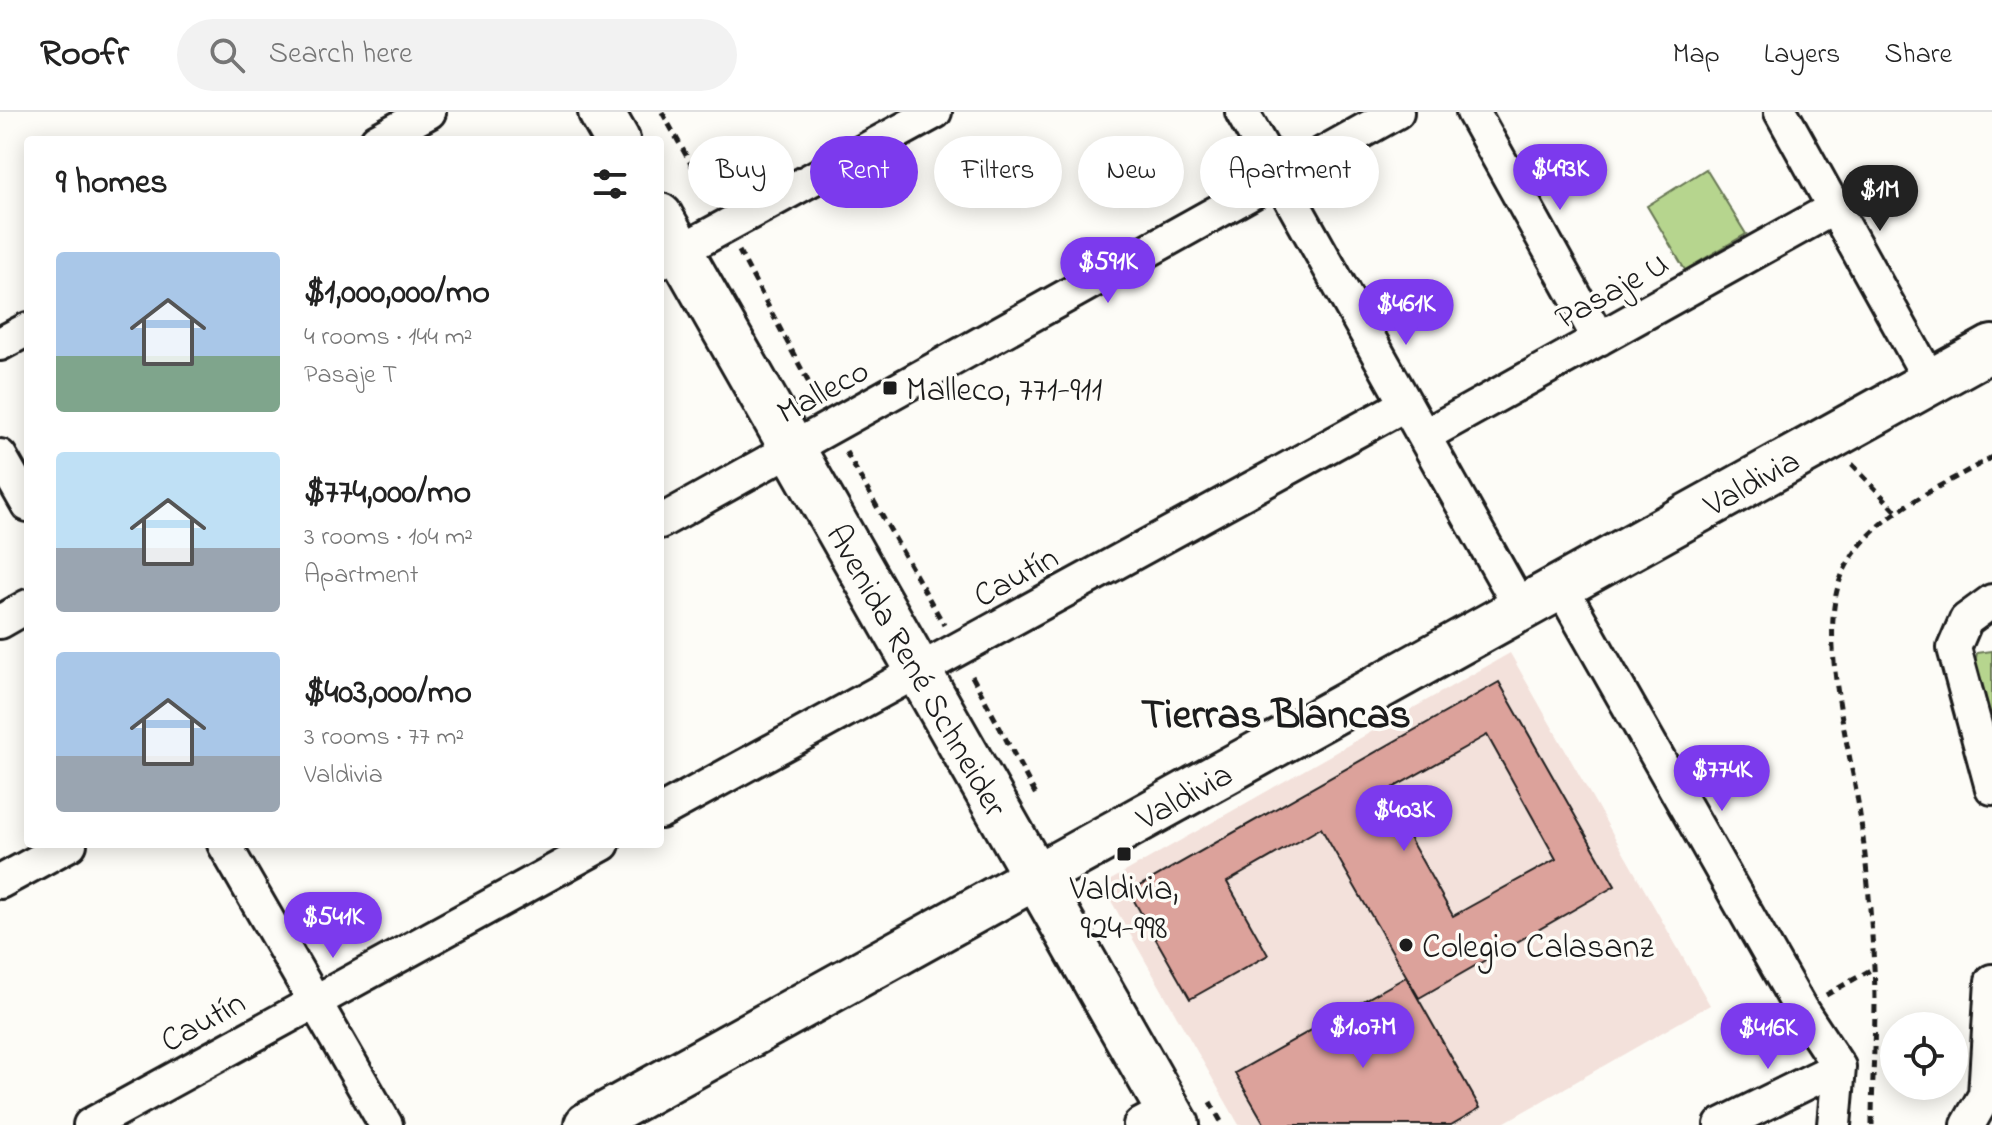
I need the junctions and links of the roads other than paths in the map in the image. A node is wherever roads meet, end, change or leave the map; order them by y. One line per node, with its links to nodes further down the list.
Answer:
1 (429, 112): 8 (street)
2 (601, 112): 9 (street)
3 (935, 112): 15 (street)
4 (1242, 112): 10 (street)
5 (1397, 112): 11 (street, Malleco)
6 (1473, 112): 17 (street)
7 (1781, 112): 14 (street)
8 (384, 136)
9 (615, 136)
10 (1255, 136)
11 (1354, 136)
12 (1225, 208): 23 (street, Malleco)
13 (1296, 208): 21 (street)
14 (1834, 208): 17 (street, Pasaje U); 20 (street)
15 (667, 243): 23 (street, Avenida René Schneider)
16 (24, 331): 18 (street)
17 (1599, 339): 22 (street, Pasaje U)
18 (0, 344)
19 (1992, 348): 20 (street, Valdivia)
20 (1931, 382): 27 (street, Valdivia)
21 (1406, 404): 22 (street); 32 (street, Cautín)
22 (1424, 436): 30 (street)
23 (793, 450): 26 (street, Malleco); 32 (street, Avenida René Schneider)
24 (0, 456): 25 (street)
25 (24, 498)
26 (664, 520)
27 (1561, 587): 30 (street, Valdivia); 42 (street)
28 (1991, 603): 33 (street)
29 (24, 608): 31 (street)
30 (1521, 609): 38 (street, Valdivia)
31 (0, 622)
32 (919, 671): 34 (street, Cautín); 38 (street, Avenida René Schneider)
33 (1992, 788)
34 (664, 810)
35 (63, 848): 39 (street)
36 (226, 848): 41 (street)
37 (596, 848): 41 (street, Cautín)
38 (1036, 877): 44 (street, Avenida René Schneider); 47 (street, Valdivia)
39 (0, 882)
40 (1992, 981): 43 (street)
41 (315, 1002): 45 (street, Cautín); 46 (street)
42 (1839, 1067): 48 (street); 49 (street)
43 (1989, 1093): 50 (street)
44 (1162, 1120)
45 (90, 1125)
46 (386, 1125)
47 (587, 1125)
48 (1721, 1125)
49 (1834, 1125)
50 (1968, 1125)

